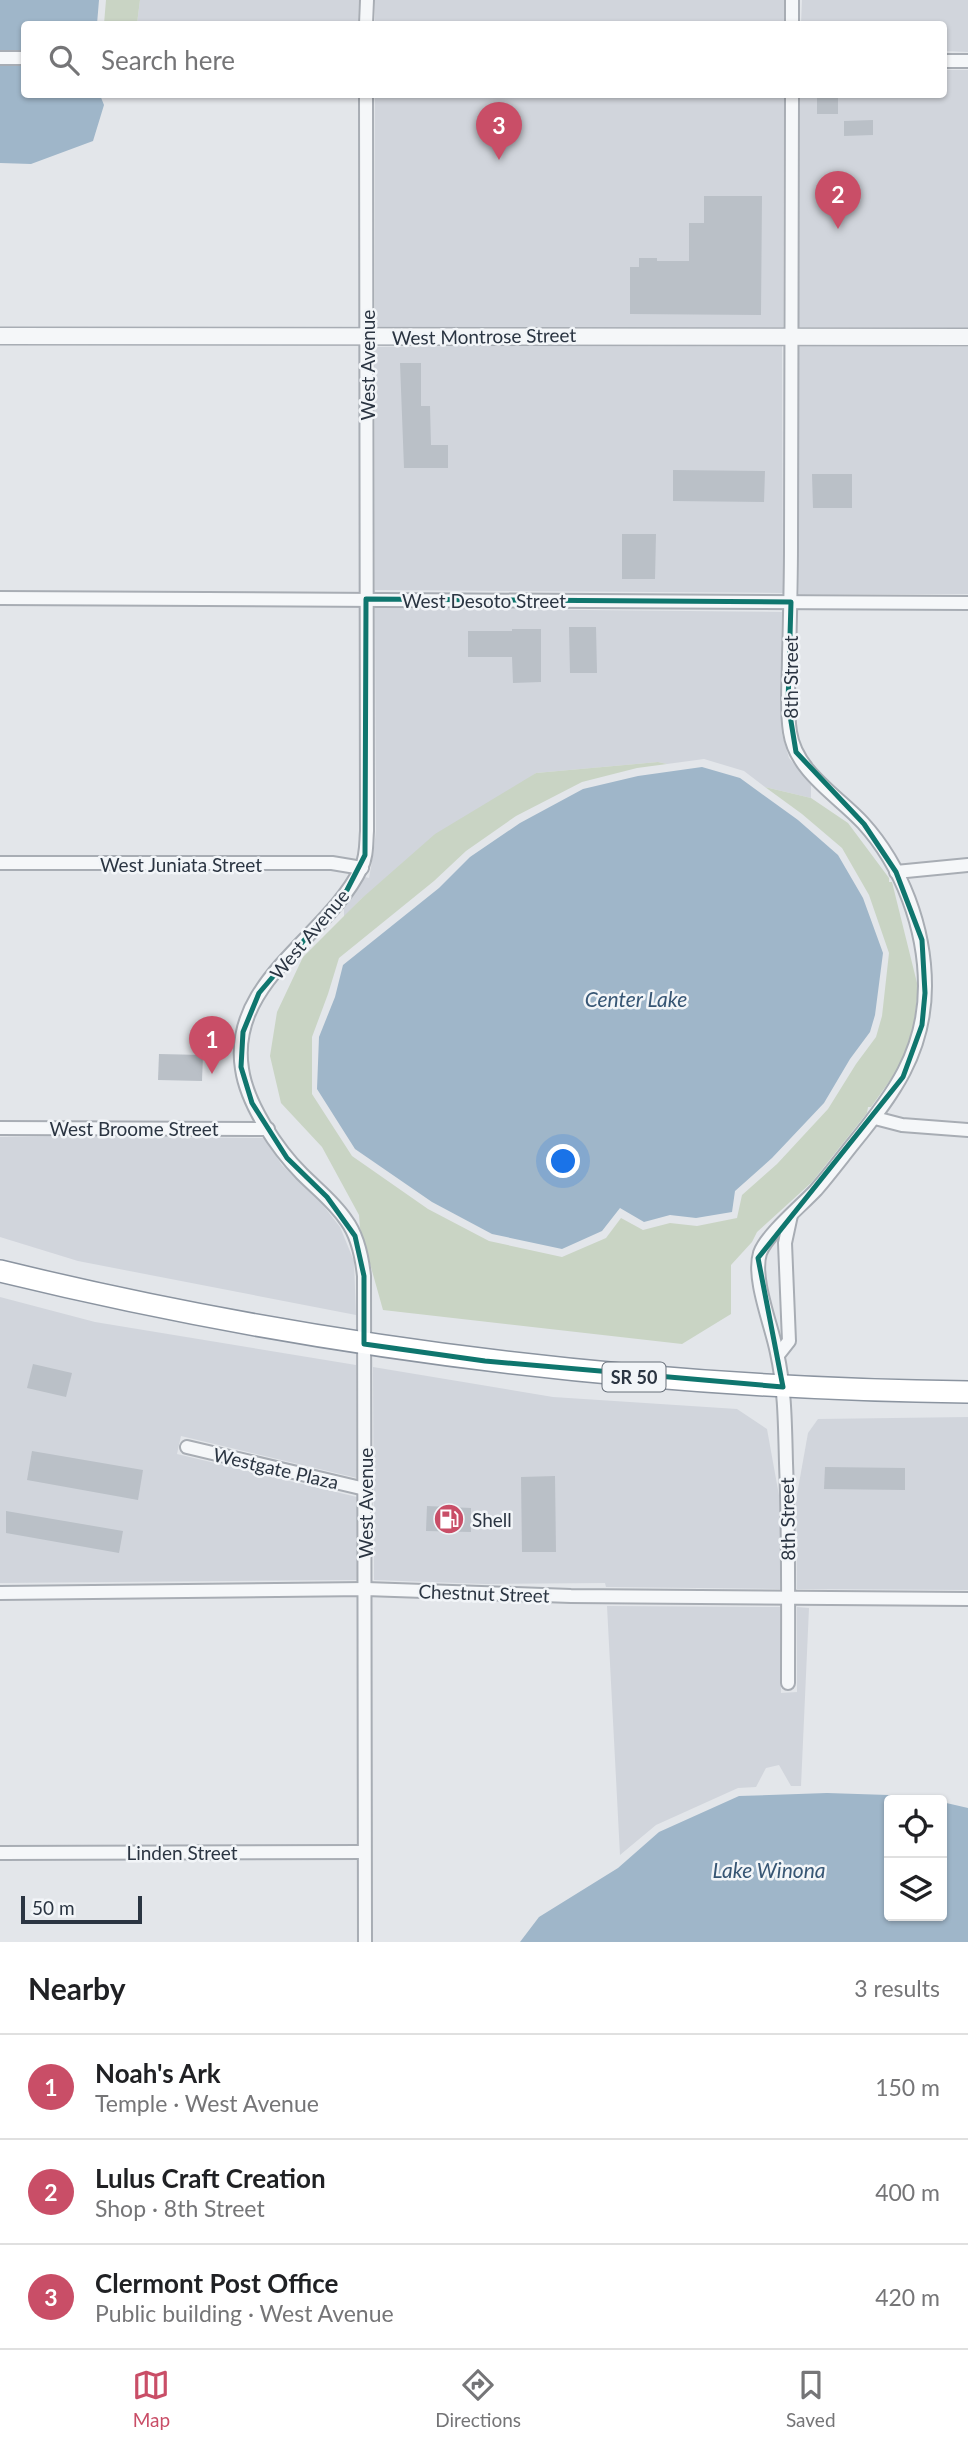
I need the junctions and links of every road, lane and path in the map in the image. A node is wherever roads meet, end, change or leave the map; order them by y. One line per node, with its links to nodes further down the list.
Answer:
1 (367, 0): 3 (street)
2 (793, 0): 4 (street)
3 (366, 21)
4 (793, 21)
5 (0, 58): 6 (street)
6 (21, 58)
7 (947, 61): 8 (street)
8 (968, 61)
9 (366, 98): 13 (street, West Avenue)
10 (792, 98): 12 (street, 8th Street)
11 (0, 336): 13 (street, West Montrose Street)
12 (791, 336): 13 (street, West Montrose Street); 14 (street, West Montrose Street); 17 (street, 8th Street)
13 (367, 337): 16 (street, West Avenue)
14 (968, 337)
15 (0, 598): 16 (street, West Desoto Street)
16 (366, 599): 17 (street, West Desoto Street); 21 (street, West Avenue)
17 (791, 602): 18 (street, West Desoto Street); 22 (street, 8th Street)
18 (968, 603)
19 (0, 863): 21 (street, West Juniata Street)
20 (968, 865): 22 (street)
21 (362, 868): 25 (street, West Avenue)
22 (896, 872): 23 (street, 8th Street)
23 (875, 1118): 26 (street); 27 (street, 8th Street)
24 (0, 1128): 25 (street, West Broome Street)
25 (268, 1129): 29 (street, West Avenue)
26 (968, 1130)
27 (791, 1215): 30 (street, 8th Street); 30 (street, 8th Street)
28 (0, 1271): 29 (highway, SR 50)
29 (364, 1344): 31 (highway, SR 50); 34 (street, West Avenue)
30 (778, 1355): 31 (street, 8th Street)
31 (783, 1387): 32 (highway, SR 50); 37 (street, 8th Street)
32 (968, 1392)
33 (187, 1447): 34 (street, Westgate Plaza)
34 (365, 1489): 35 (street, West Avenue)
35 (366, 1589): 36 (street, Chestnut Street); 37 (street, Chestnut Street); 40 (street, West Avenue)
36 (0, 1592)
37 (789, 1598): 38 (street, Chestnut Street); 39 (street, 8th Street)
38 (968, 1599)
39 (789, 1683)
40 (364, 1852): 41 (street, Linden Street); 42 (street, West Avenue)
41 (0, 1853)
42 (365, 1942)

